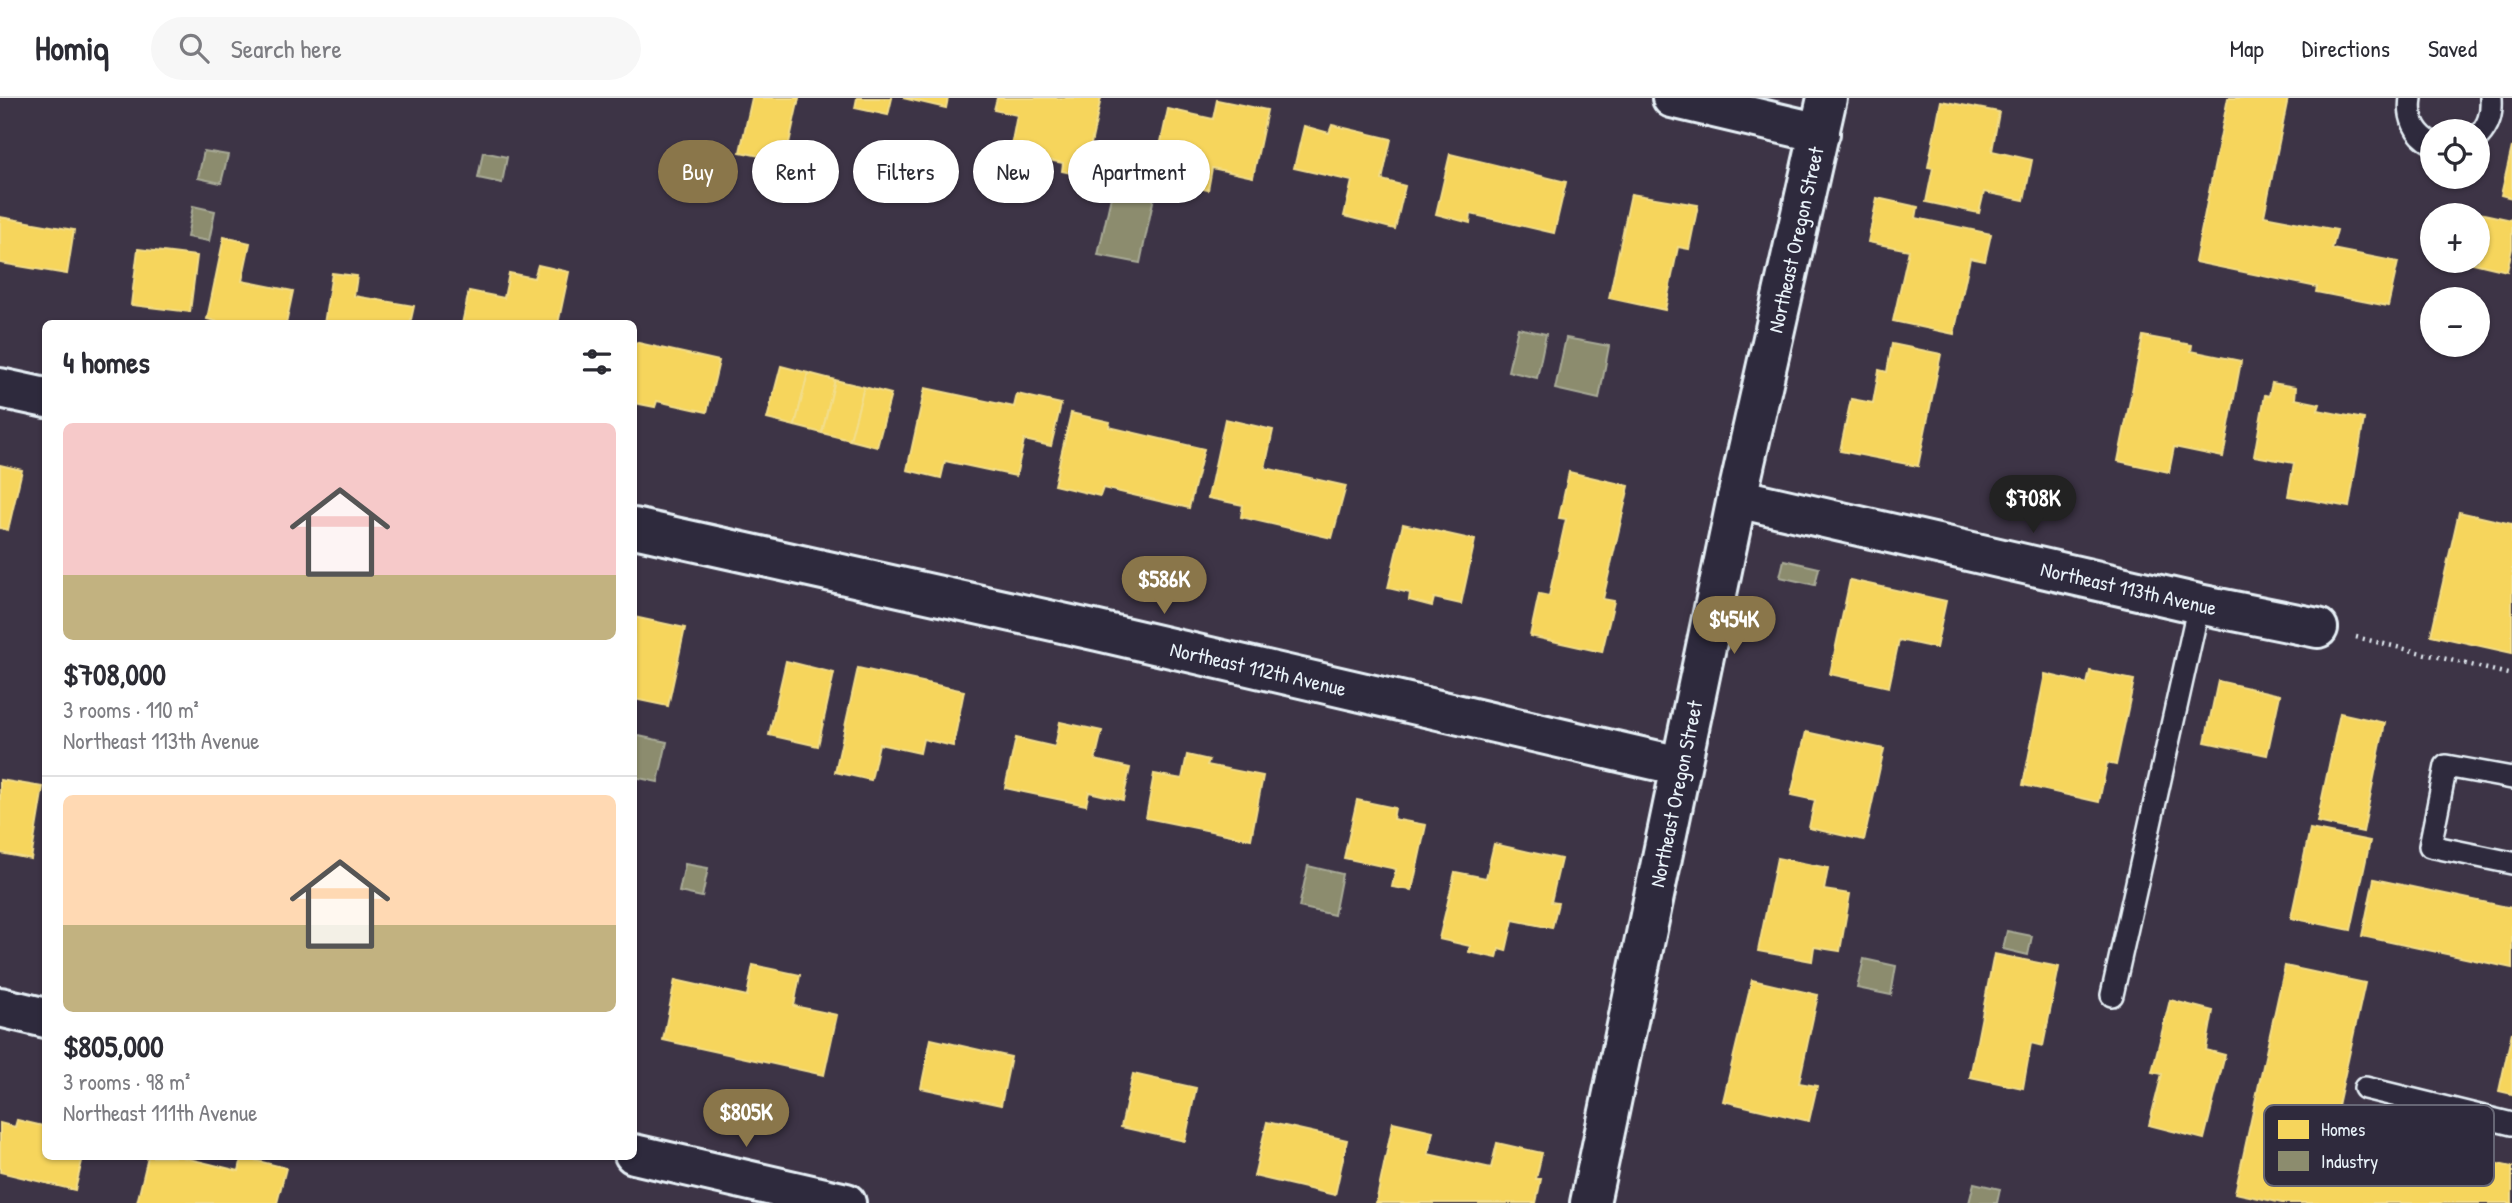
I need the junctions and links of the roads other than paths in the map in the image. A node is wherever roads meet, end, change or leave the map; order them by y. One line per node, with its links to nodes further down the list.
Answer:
1 (1672, 98): 4 (street)
2 (2411, 98): 6 (lane)
3 (2491, 98): 5 (lane)
4 (1823, 115): 9 (street, Northeast Oregon Street)
5 (2489, 119)
6 (2420, 133)
7 (0, 388): 8 (street)
8 (42, 397)
9 (1737, 498): 11 (street, Northeast 113th Avenue); 13 (street, Northeast Oregon Street)
10 (637, 529): 13 (street, Northeast 112th Avenue)
11 (2199, 604): 12 (street, Northeast 113th Avenue); 16 (lane)
12 (2318, 628)
13 (1680, 765): 25 (street, Northeast Oregon Street)
14 (2512, 778): 15 (lane)
15 (2512, 863)
16 (2112, 995)
17 (0, 1007): 18 (street)
18 (42, 1017)
19 (2365, 1088): 20 (lane)
20 (2434, 1105)
21 (2494, 1120): 22 (lane)
22 (2512, 1124)
23 (637, 1155): 24 (street)
24 (846, 1203)
25 (1590, 1203)

